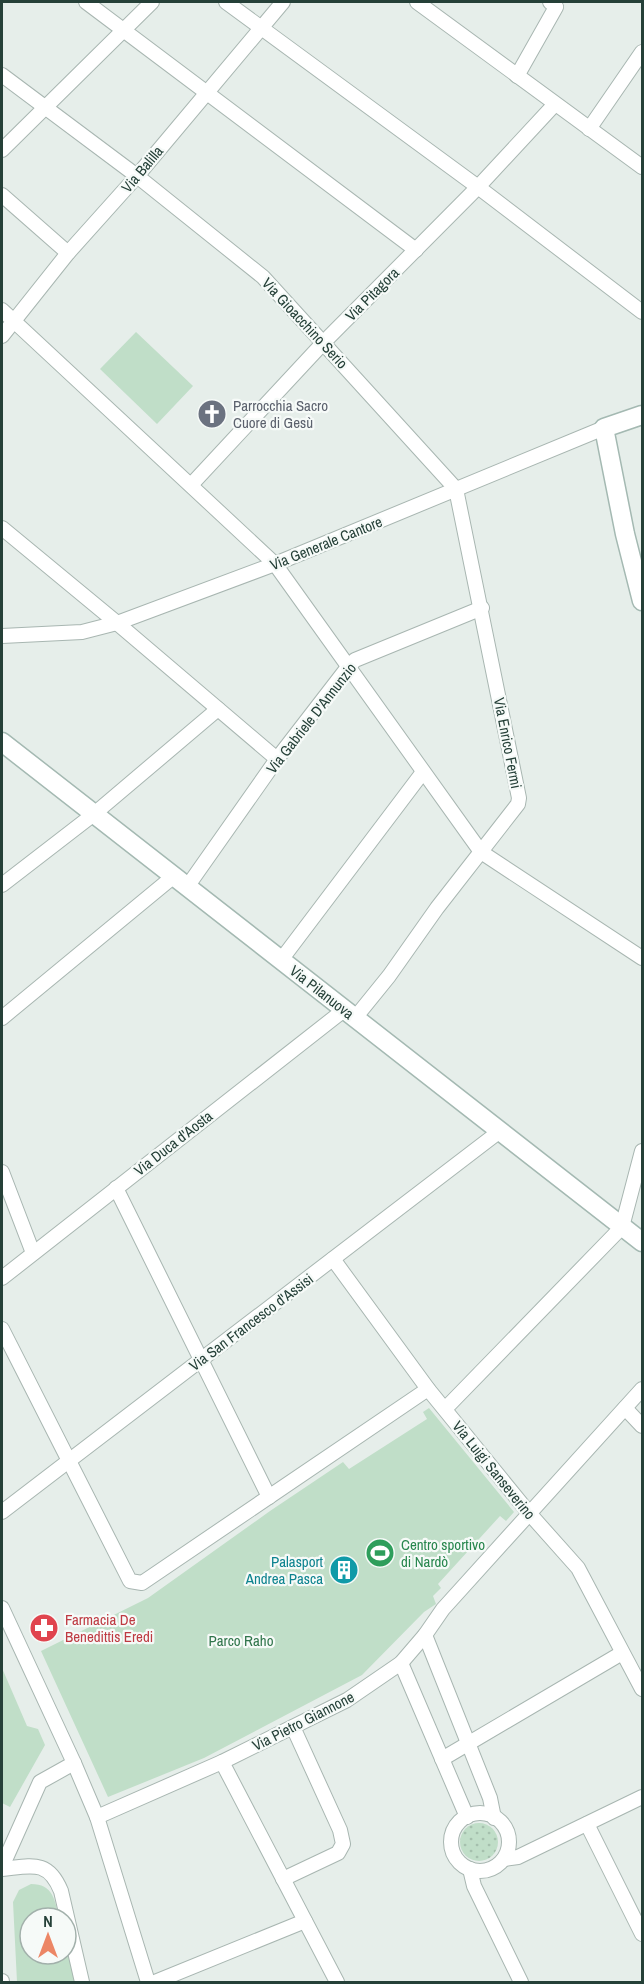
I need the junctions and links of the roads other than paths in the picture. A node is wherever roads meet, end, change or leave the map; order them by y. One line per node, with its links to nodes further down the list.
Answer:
1 (86, 2): 8 (street)
2 (152, 2): 8 (street)
3 (226, 2): 7 (street)
4 (283, 2): 7 (street, Via Balilla)
5 (417, 2): 11 (street)
6 (550, 2): 11 (street)
7 (261, 27): 12 (street, Via Balilla); 19 (street)
8 (123, 30): 12 (street); 14 (street)
9 (642, 52): 15 (street)
10 (2, 75): 14 (street, Via Gioacchino Serio)
11 (517, 76): 13 (street)
12 (207, 92): 18 (street, Via Balilla); 21 (street)
13 (555, 104): 15 (street); 19 (street, Via Pitagora)
14 (45, 108): 16 (street); 18 (street, Via Gioacchino Serio)
15 (589, 129): 17 (street)
16 (2, 150)
17 (642, 167)
18 (137, 176): 22 (street, Via Balilla); 27 (street, Via Gioacchino Serio)
19 (478, 187): 21 (street, Via Pitagora); 24 (street)
20 (2, 195): 22 (street)
21 (416, 250): 27 (street, Via Pitagora)
22 (68, 253): 25 (street, Via Balilla)
23 (2, 310): 25 (street)
24 (642, 312)
25 (14, 321): 26 (street, Via Balilla); 30 (street)
26 (2, 336)
27 (324, 342): 30 (street, Via Pitagora); 31 (street, Via Gioacchino Serio)
28 (642, 415): 29 (street, Via Generale Cantore)
29 (604, 428): 31 (street, Via Generale Cantore); 34 (street)
30 (191, 485): 33 (street)
31 (456, 489): 33 (street, Via Generale Cantore); 35 (street, Via Enrico Fermi)
32 (2, 528): 36 (street)
33 (275, 564): 36 (street, Via Generale Cantore); 38 (street)
34 (642, 601)
35 (482, 608): 38 (street, Via Gabriele D'Annunzio); 44 (street, Via Enrico Fermi)
36 (117, 623): 37 (street, Via Generale Cantore); 39 (street)
37 (2, 636)
38 (348, 667): 41 (street, Via Gabriele D'Annunzio); 42 (street)
39 (218, 709): 41 (street); 43 (street)
40 (2, 742): 43 (street, Via Pilanuova)
41 (277, 759): 45 (street, Via Gabriele D'Annunzio)
42 (423, 772): 44 (street); 48 (street)
43 (94, 814): 45 (street, Via Pilanuova); 46 (street)
44 (481, 852): 47 (street); 49 (street, Via Enrico Fermi)
45 (180, 881): 48 (street, Via Pilanuova); 50 (street, Via Gabriele D'Annunzio)
46 (2, 885)
47 (642, 958)
48 (281, 960): 49 (street, Via Pilanuova)
49 (350, 1014): 51 (street, Via Pilanuova); 54 (street, Via Duca d'Aosta)
50 (2, 1018)
51 (500, 1131): 55 (street, Via Pilanuova); 58 (street, Via San Francesco d'Assisi)
52 (642, 1151): 55 (street)
53 (2, 1172): 57 (street)
54 (116, 1188): 57 (street, Via Duca d'Aosta); 61 (street)
55 (622, 1227): 56 (street, Via Pilanuova); 65 (street)
56 (642, 1242)
57 (33, 1253): 59 (street, Via Duca d'Aosta)
58 (333, 1259): 61 (street, Via San Francesco d'Assisi); 62 (street, Via Luigi Sanseverino)
59 (2, 1278)
60 (2, 1329): 67 (street)
61 (200, 1360): 67 (street, Via San Francesco d'Assisi); 68 (street)
62 (428, 1389): 65 (street, Via Luigi Sanseverino); 68 (street)
63 (642, 1389): 64 (street, Via Pietro Giannone)
64 (625, 1408): 66 (street); 70 (street, Via Pietro Giannone)
65 (445, 1409): 70 (street, Via Luigi Sanseverino)
66 (642, 1426)
67 (69, 1461): 68 (street); 69 (street, Via San Francesco d'Assisi)
68 (268, 1497)
69 (2, 1512)
70 (529, 1513): 72 (street, Via Pietro Giannone); 73 (street, Via Luigi Sanseverino)
71 (2, 1608): 80 (street)
72 (425, 1635): 74 (street, Via Pietro Giannone); 77 (street)
73 (622, 1653): 75 (street, Via Luigi Sanseverino); 77 (street)
74 (401, 1663): 76 (street, Via Pietro Giannone); 78 (street)
75 (642, 1689)
76 (293, 1727): 79 (street, Via Pietro Giannone); 89 (street)
77 (467, 1744): 78 (street); 84 (street)
78 (442, 1759): 83 (street)
79 (222, 1762): 82 (street, Via Pietro Giannone); 89 (street)
80 (74, 1763): 82 (street); 87 (street)
81 (642, 1797): 85 (street)
82 (97, 1817): 93 (street)
83 (467, 1817): 84 (street); 88 (street)
84 (494, 1818): 86 (street)
85 (587, 1824): 86 (street); 91 (street)
86 (504, 1859): 88 (street)
87 (2, 1868): 92 (street)
88 (470, 1869): 96 (street)
89 (284, 1879): 90 (street)
90 (305, 1921): 94 (street); 95 (street)
91 (642, 1934)
92 (82, 1983)
93 (148, 1983)
94 (154, 1983)
95 (337, 1983)
96 (521, 1983)

